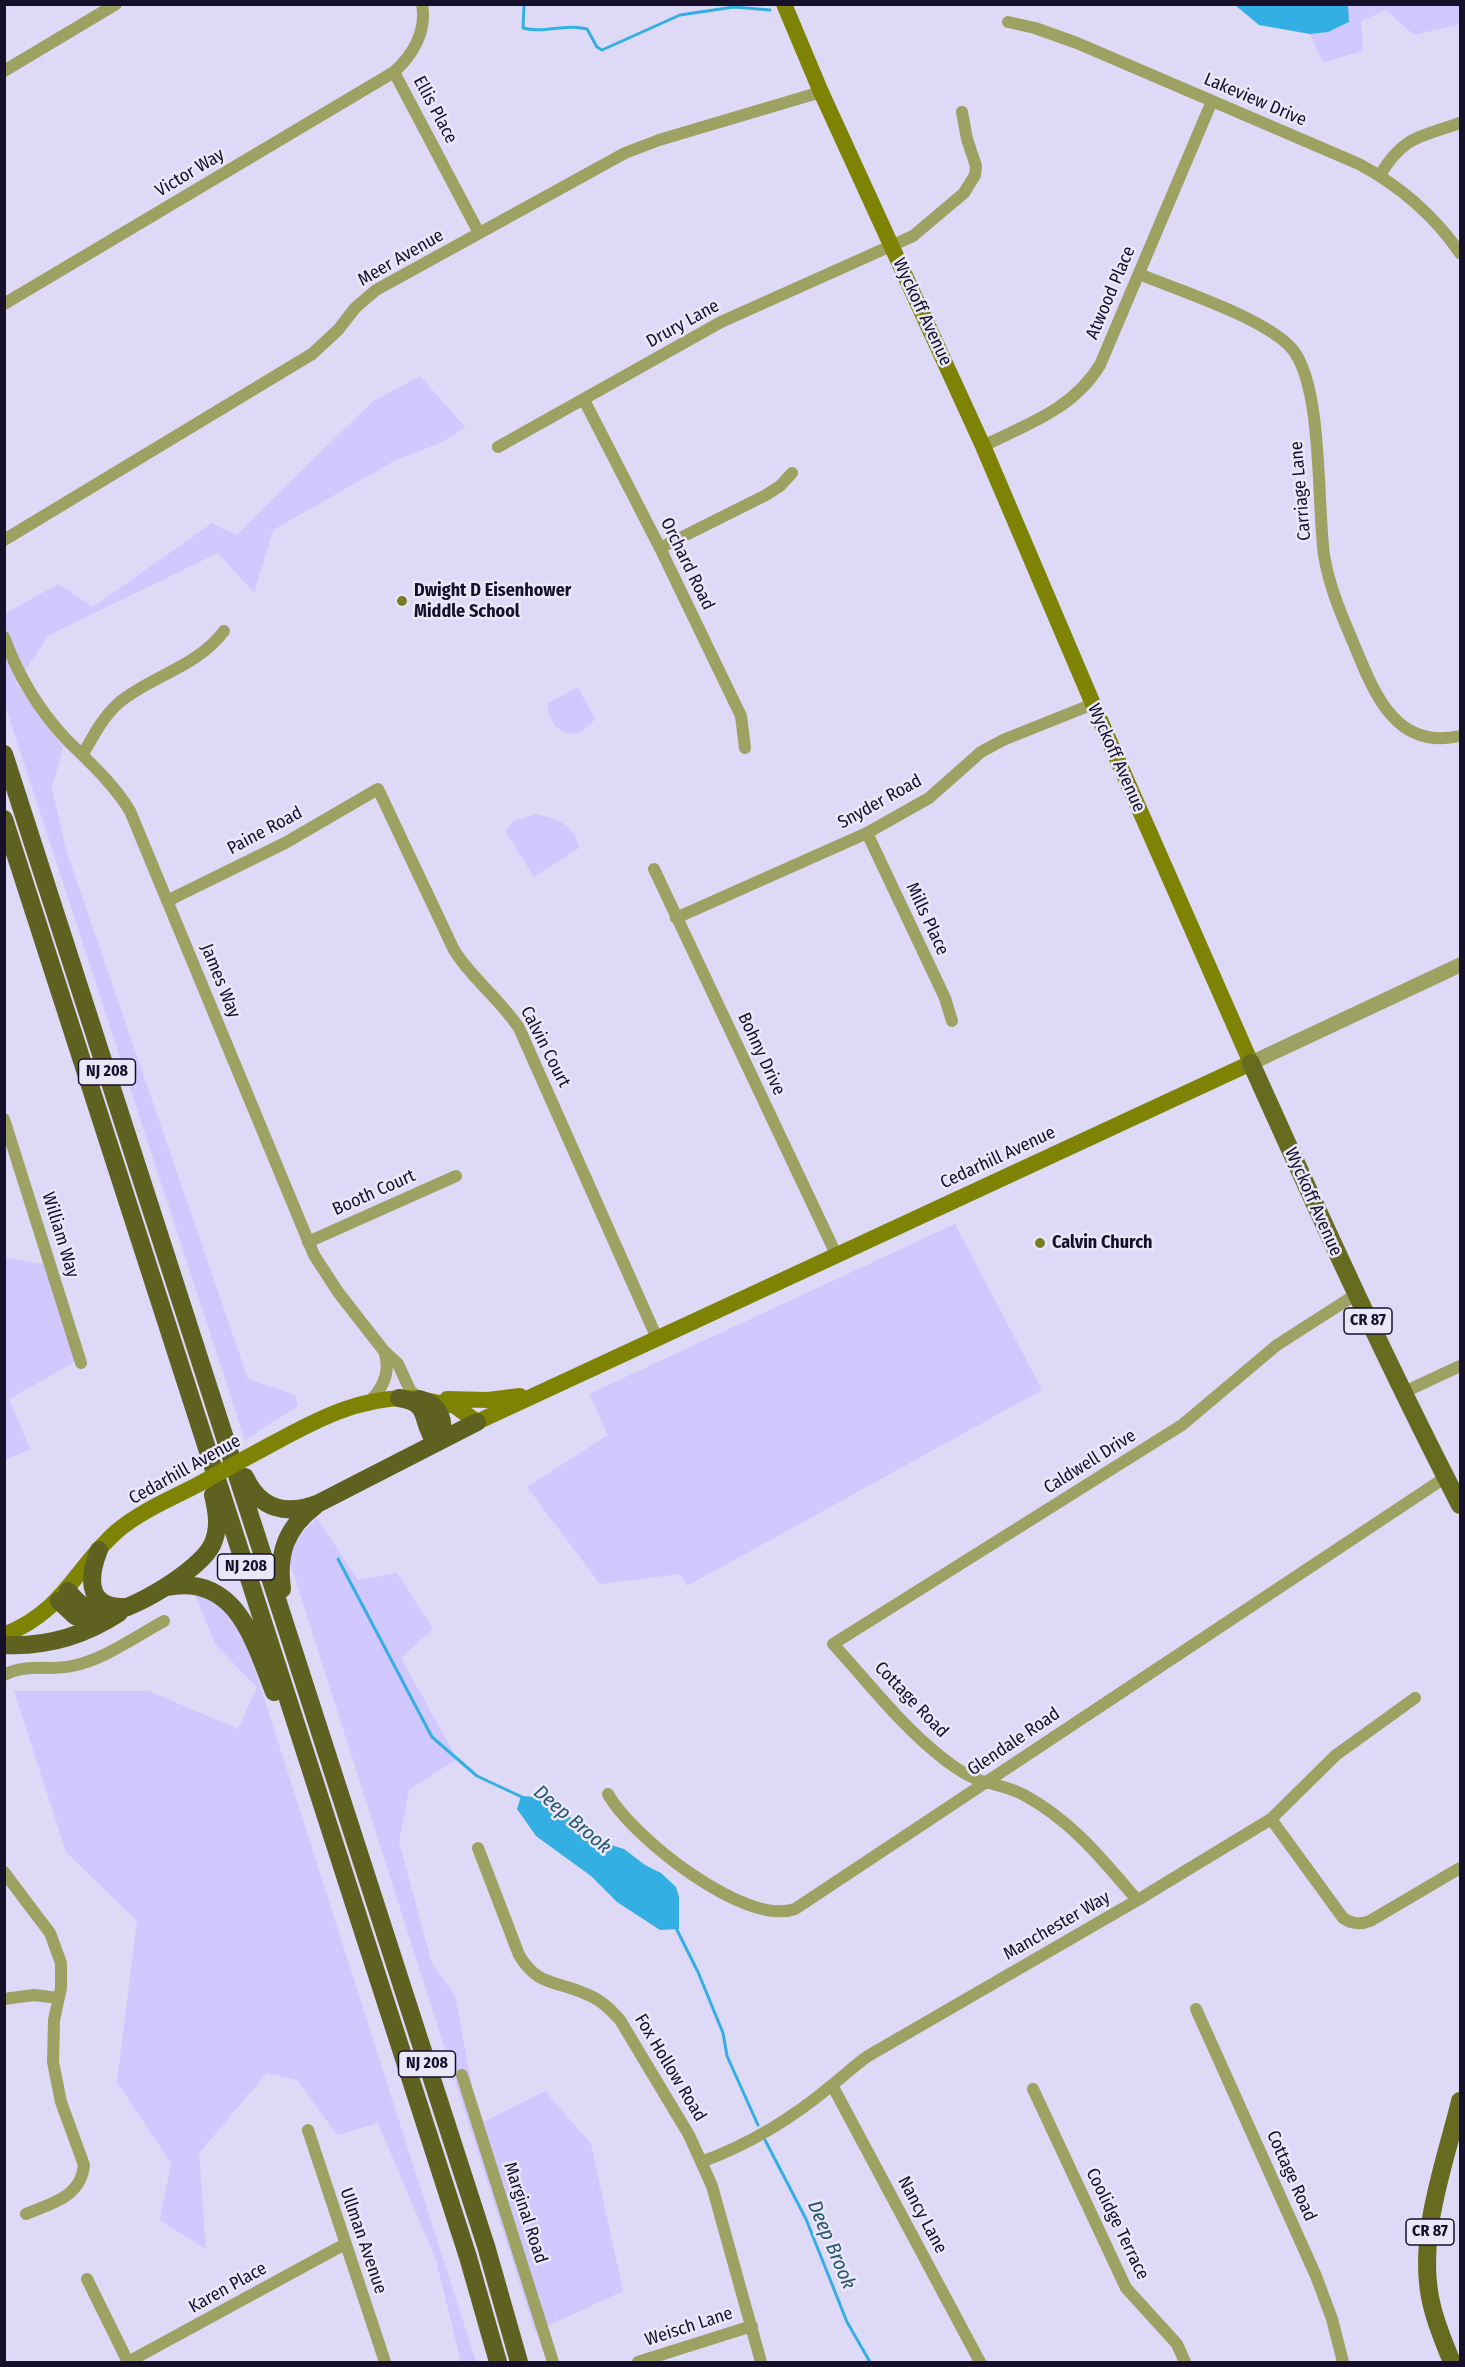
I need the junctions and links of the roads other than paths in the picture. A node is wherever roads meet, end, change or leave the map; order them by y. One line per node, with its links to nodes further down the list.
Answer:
1 (116, 4): 5 (street)
2 (422, 4): 6 (street, Ellis Place)
3 (784, 4): 7 (main road, Wyckoff Avenue / CR 87)
4 (1008, 22): 8 (street, Lakeview Drive)
5 (4, 71)
6 (394, 72): 12 (street, Ellis Place); 16 (street, Victor Way)
7 (821, 92): 12 (street, Meer Avenue); 13 (main road, Wyckoff Avenue / CR 87)
8 (1212, 101): 11 (street, Lakeview Drive); 15 (street, Atwood Place)
9 (962, 112): 13 (street, Drury Lane)
10 (1461, 123): 11 (street)
11 (1380, 175): 14 (street, Lakeview Drive)
12 (479, 233): 21 (street, Meer Avenue)
13 (892, 247): 17 (street, Drury Lane); 18 (main road, Wyckoff Avenue / CR 87)
14 (1461, 253)
15 (1139, 274): 18 (street, Atwood Place); 26 (street, Carriage Lane)
16 (4, 304)
17 (584, 400): 19 (street, Drury Lane); 22 (street, Orchard Road)
18 (983, 446): 25 (main road, Wyckoff Avenue / CR 87)
19 (498, 447)
20 (792, 473): 22 (street)
21 (4, 540)
22 (660, 548): 27 (street, Orchard Road)
23 (224, 631): 29 (street)
24 (4, 637): 29 (street, James Way)
25 (1093, 704): 32 (street, Snyder Road); 38 (main road, Wyckoff Avenue / CR 87)
26 (1461, 736)
27 (745, 748)
28 (4, 754): 50 (highway, NJ 208)
29 (82, 754): 34 (street, James Way)
30 (378, 789): 34 (street, Paine Road); 45 (street, Calvin Court)
31 (4, 819): 44 (highway, NJ 208)
32 (867, 833): 35 (street, Snyder Road); 37 (street, Mills Place)
33 (654, 869): 35 (street, Bohny Drive)
34 (167, 901): 41 (street, James Way)
35 (676, 918): 42 (street, Bohny Drive)
36 (1461, 965): 38 (street, Cedarhill Avenue)
37 (952, 1021)
38 (1251, 1063): 42 (main road, Cedarhill Avenue); 43 (main road, Wyckoff Avenue / CR 87)
39 (4, 1119): 47 (street, William Way)
40 (456, 1176): 41 (street, Booth Court)
41 (308, 1242): 46 (street, James Way)
42 (836, 1254): 45 (main road, Cedarhill Avenue)
43 (1355, 1295): 51 (main road, Wyckoff Avenue / CR 87); 67 (street, Caldwell Drive)
44 (166, 1320): 61 (highway); 74 (highway, NJ 208)
45 (656, 1336): 49 (main road, Cedarhill Avenue)
46 (384, 1351): 53 (street, James Way); 54 (street)
47 (81, 1363)
48 (1461, 1366): 51 (street)
49 (551, 1386): 53 (main road, Cedarhill Avenue); 55 (main road, Cedarhill Avenue)
50 (210, 1391): 58 (highway); 71 (highway, NJ 208)
51 (1402, 1394): 57 (main road, Wyckoff Avenue / CR 87)
52 (399, 1398): 53 (main road, Cedarhill Avenue); 54 (main road, Cedarhill Avenue); 56 (highway)
53 (419, 1399): 55 (main road, Cedarhill Avenue); 56 (highway)
54 (370, 1401): 60 (main road, Cedarhill Avenue, bridge)
55 (477, 1422): 56 (highway)
56 (436, 1442): 58 (highway)
57 (1446, 1477): 59 (main road, Wyckoff Avenue / CR 87); 72 (street, Glendale Road)
58 (319, 1503): 71 (highway)
59 (1461, 1505)
60 (99, 1550): 62 (main road, Cedarhill Avenue); 63 (highway)
61 (157, 1591): 63 (highway); 74 (highway)
62 (63, 1596): 63 (highway); 64 (highway); 66 (main road, Cedarhill Avenue)
63 (130, 1605): 64 (highway)
64 (108, 1620): 68 (highway)
65 (164, 1621): 69 (street)
66 (4, 1635)
67 (833, 1644): 72 (street, Cottage Road)
68 (4, 1646)
69 (4, 1675)
70 (1415, 1698): 75 (street, Manchester Way)
71 (310, 1700): 96 (highway, NJ 208)
72 (987, 1781): 73 (street, Glendale Road); 79 (street, Cottage Road)
73 (608, 1794)
74 (326, 1815): 95 (highway, NJ 208)
75 (1271, 1819): 77 (street); 79 (street, Manchester Way)
76 (478, 1848): 88 (street, Fox Hollow Road)
77 (1461, 1868)
78 (4, 1872): 80 (street)
79 (1137, 1900): 84 (street, Manchester Way)
80 (58, 1998): 81 (street); 89 (street)
81 (4, 1999)
82 (1196, 2009): 102 (street, Cottage Road)
83 (462, 2075): 97 (street, Marginal Road)
84 (832, 2085): 88 (street, Manchester Way); 100 (street, Nancy Lane)
85 (1033, 2089): 101 (street, Coolidge Terrace)
86 (1461, 2101): 103 (main road, CR 87)
87 (308, 2130): 90 (street, Ullman Avenue)
88 (701, 2162): 92 (street, Fox Hollow Road)
89 (26, 2214)
90 (345, 2244): 93 (street, Karen Place); 94 (street, Ullman Avenue)
91 (87, 2279): 93 (street)
92 (752, 2326): 98 (street, Weisch Lane); 99 (street, Fox Hollow Road)
93 (128, 2362)
94 (385, 2362)
95 (498, 2362)
96 (519, 2362)
97 (553, 2362)
98 (638, 2362)
99 (761, 2362)
100 (980, 2362)
101 (1185, 2362)
102 (1343, 2362)
103 (1452, 2362)

